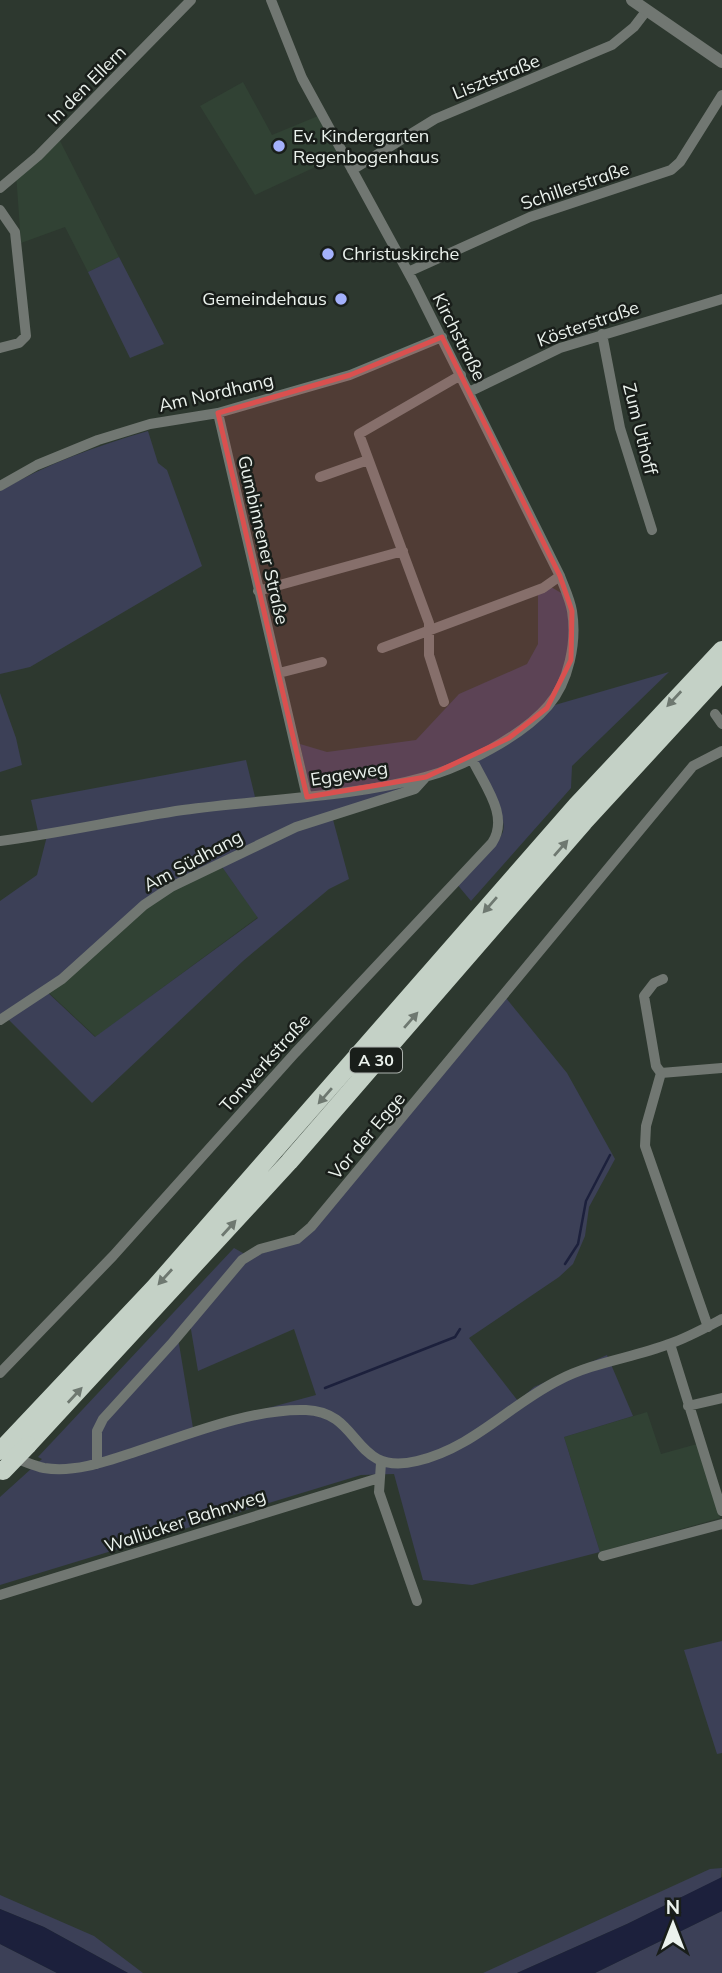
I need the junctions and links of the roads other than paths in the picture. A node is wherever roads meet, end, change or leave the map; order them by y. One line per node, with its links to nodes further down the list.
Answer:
1 (191, 0): 8 (street, In den Ellern)
2 (271, 0): 7 (street, Kirchstraße)
3 (632, 0): 4 (street)
4 (647, 10): 5 (street); 7 (street, Lisztstraße)
5 (722, 62)
6 (722, 95): 10 (street, Schillerstraße)
7 (352, 170): 10 (street, Kirchstraße)
8 (0, 188)
9 (0, 210): 14 (street)
10 (408, 272): 13 (street, Kirchstraße)
11 (722, 299): 12 (street, Kösterstraße)
12 (602, 334): 16 (street, Kösterstraße); 21 (street, Zum Uthoff)
13 (442, 337): 15 (street, Kirchstraße); 17 (street, Am Nordhang)
14 (0, 348)
15 (461, 376): 16 (street, Kirchstraße); 18 (street)
16 (469, 392): 23 (street, Kirchstraße)
17 (218, 413): 20 (street, Am Nordhang); 24 (street, Gumbinnener Straße)
18 (368, 460): 19 (street); 22 (street)
19 (320, 477)
20 (0, 486)
21 (652, 530)
22 (403, 551): 24 (street); 25 (street)
23 (561, 576): 25 (street); 35 (street, Eggeweg)
24 (258, 592): 30 (street, Gumbinnener Straße)
25 (428, 631): 26 (street); 31 (street)
26 (382, 648)
27 (722, 650): 49 (highway, A 30, one-way to 49)
28 (322, 662): 30 (street)
29 (722, 672): 49 (highway, A 30, one-way to 29)
30 (279, 673): 37 (street, Gumbinnener Straße)
31 (444, 702)
32 (715, 714): 33 (street)
33 (722, 724)
34 (722, 751): 52 (street, Vor der Egge)
35 (472, 759): 36 (street, Eggeweg); 46 (street, Tonwerkstraße)
36 (426, 777): 37 (street, Eggeweg); 40 (street, Am Südhang)
37 (307, 797): 38 (street, Eggeweg)
38 (0, 841)
39 (663, 979): 42 (street)
40 (0, 1020)
41 (722, 1068): 42 (street)
42 (661, 1073): 44 (street)
43 (722, 1319): 44 (street)
44 (708, 1327): 45 (street)
45 (670, 1344): 48 (street); 51 (street)
46 (0, 1373)
47 (722, 1398): 48 (street)
48 (688, 1406): 54 (street)
49 (22, 1440): 50 (highway, A 30, bridge)
50 (1, 1462): 52 (street)
51 (381, 1463): 52 (street); 53 (street)
52 (97, 1464)
53 (379, 1478): 57 (street, Wallücker Bahnweg); 58 (street)
54 (722, 1511)
55 (722, 1524): 56 (street)
56 (603, 1556)
57 (0, 1595)
58 (417, 1601)

